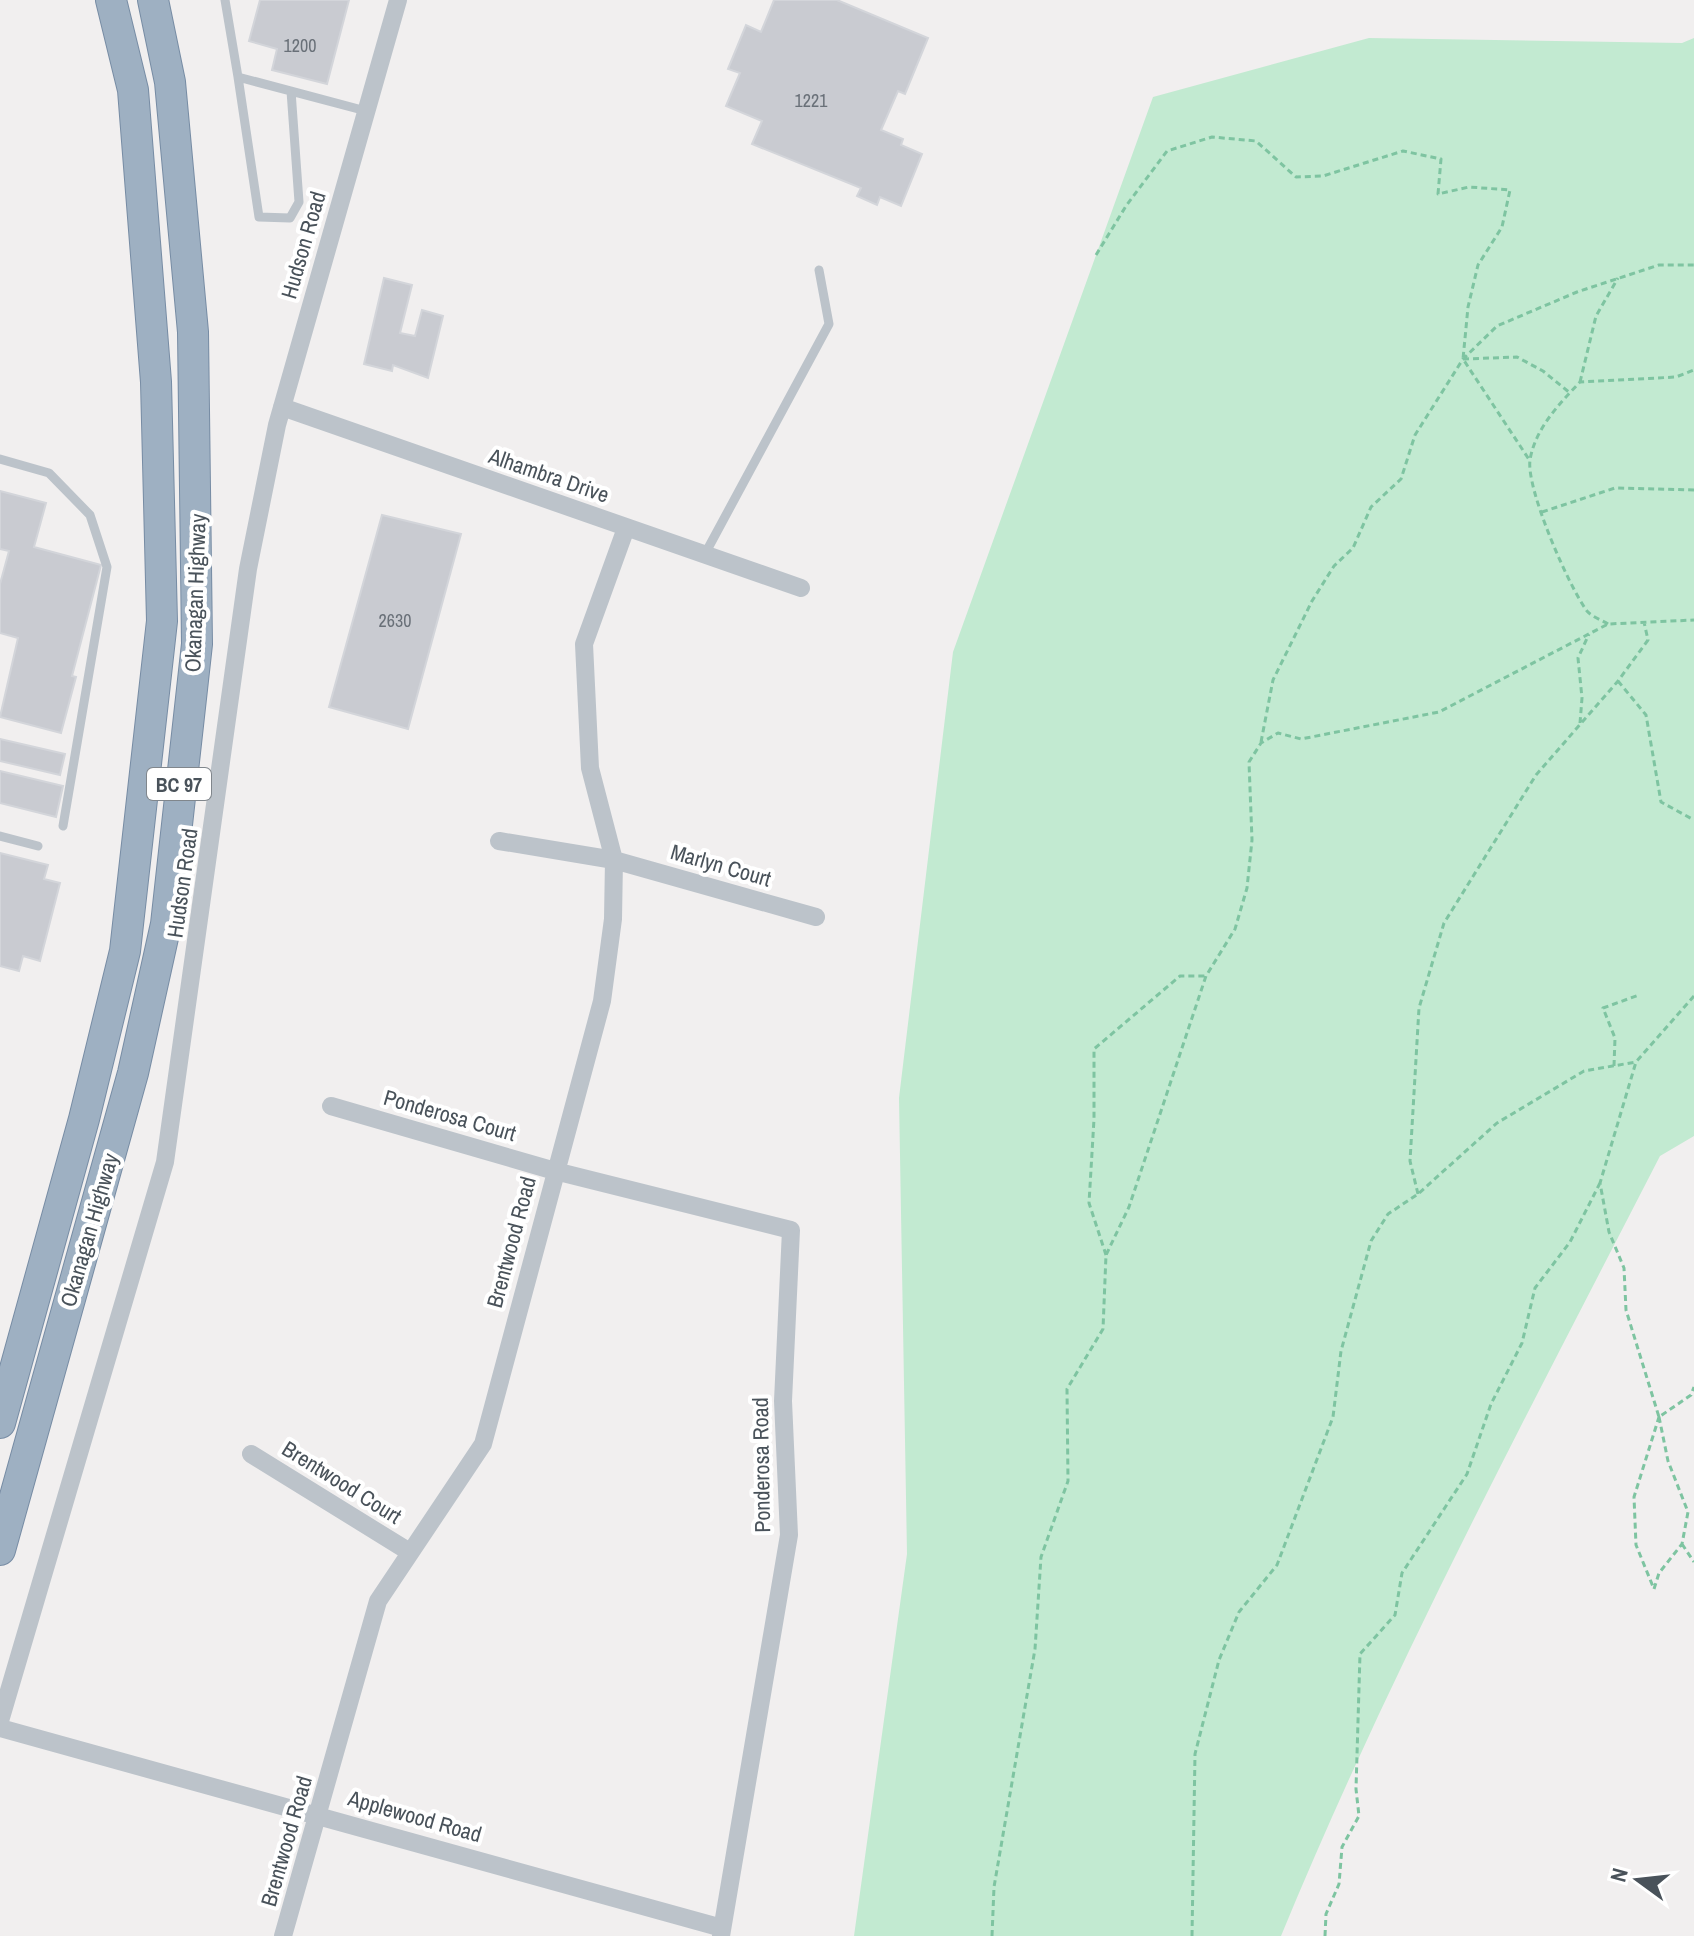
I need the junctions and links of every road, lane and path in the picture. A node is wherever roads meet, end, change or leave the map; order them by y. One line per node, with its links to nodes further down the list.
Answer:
1 (111, 0): 50 (highway, Okanagan Highway / BC 97)
2 (153, 0): 53 (highway, Okanagan Highway / BC 97)
3 (225, 0): 5 (lane)
4 (398, 0): 7 (street, Hudson Road)
5 (238, 77): 6 (lane); 6 (lane)
6 (291, 91): 7 (lane)
7 (366, 111): 16 (street, Hudson Road)
8 (1096, 255): 12 (path)
9 (1694, 265): 11 (path)
10 (819, 270): 22 (lane)
11 (1618, 278): 12 (path); 14 (path)
12 (1463, 359): 15 (path); 18 (path); 30 (path)
13 (1694, 370): 14 (path)
14 (1580, 382): 15 (path)
15 (1570, 393): 18 (path)
16 (282, 407): 21 (street, Alhambra Drive); 56 (street, Hudson Road)
17 (0, 459): 32 (lane)
18 (1530, 461): 20 (path)
19 (1694, 490): 20 (path)
20 (1540, 513): 26 (path)
21 (626, 528): 22 (street, Alhambra Drive); 36 (street, Brentwood Road)
22 (706, 552): 23 (street, Alhambra Drive)
23 (801, 588)
24 (1694, 620): 25 (path)
25 (1644, 622): 26 (path); 28 (path)
26 (1608, 624): 27 (path)
27 (1589, 634): 29 (path); 30 (path)
28 (1618, 681): 29 (path); 31 (path)
29 (1580, 725): 46 (path)
30 (1261, 743): 38 (path)
31 (1694, 820)
32 (63, 826)
33 (0, 836): 35 (lane)
34 (499, 841): 36 (street, Marlyn Court)
35 (38, 846)
36 (614, 860): 37 (street, Marlyn Court); 44 (street, Brentwood Road)
37 (816, 917)
38 (1206, 976): 47 (path); 47 (path)
39 (1639, 995): 42 (path)
40 (1694, 996): 41 (path)
41 (1636, 1062): 42 (path); 45 (path)
42 (1614, 1066): 46 (path)
43 (331, 1106): 44 (street, Ponderosa Court)
44 (555, 1171): 54 (street, Brentwood Road); 59 (street, Ponderosa Road)
45 (1600, 1183): 49 (path); 63 (path)
46 (1418, 1194): 62 (path)
47 (1106, 1255): 61 (path)
48 (1694, 1387): 49 (path)
49 (1659, 1417): 52 (path); 52 (path)
50 (0, 1423)
51 (251, 1454): 54 (street, Brentwood Court)
52 (1682, 1544): 55 (path)
53 (0, 1550)
54 (408, 1551): 58 (street, Brentwood Road)
55 (1694, 1562)
56 (0, 1721)
57 (0, 1728): 58 (street, Applewood Road)
58 (319, 1814): 59 (street, Applewood Road); 60 (street, Brentwood Road)
59 (722, 1932)
60 (283, 1936)
61 (992, 1936)
62 (1192, 1936)
63 (1325, 1936)

